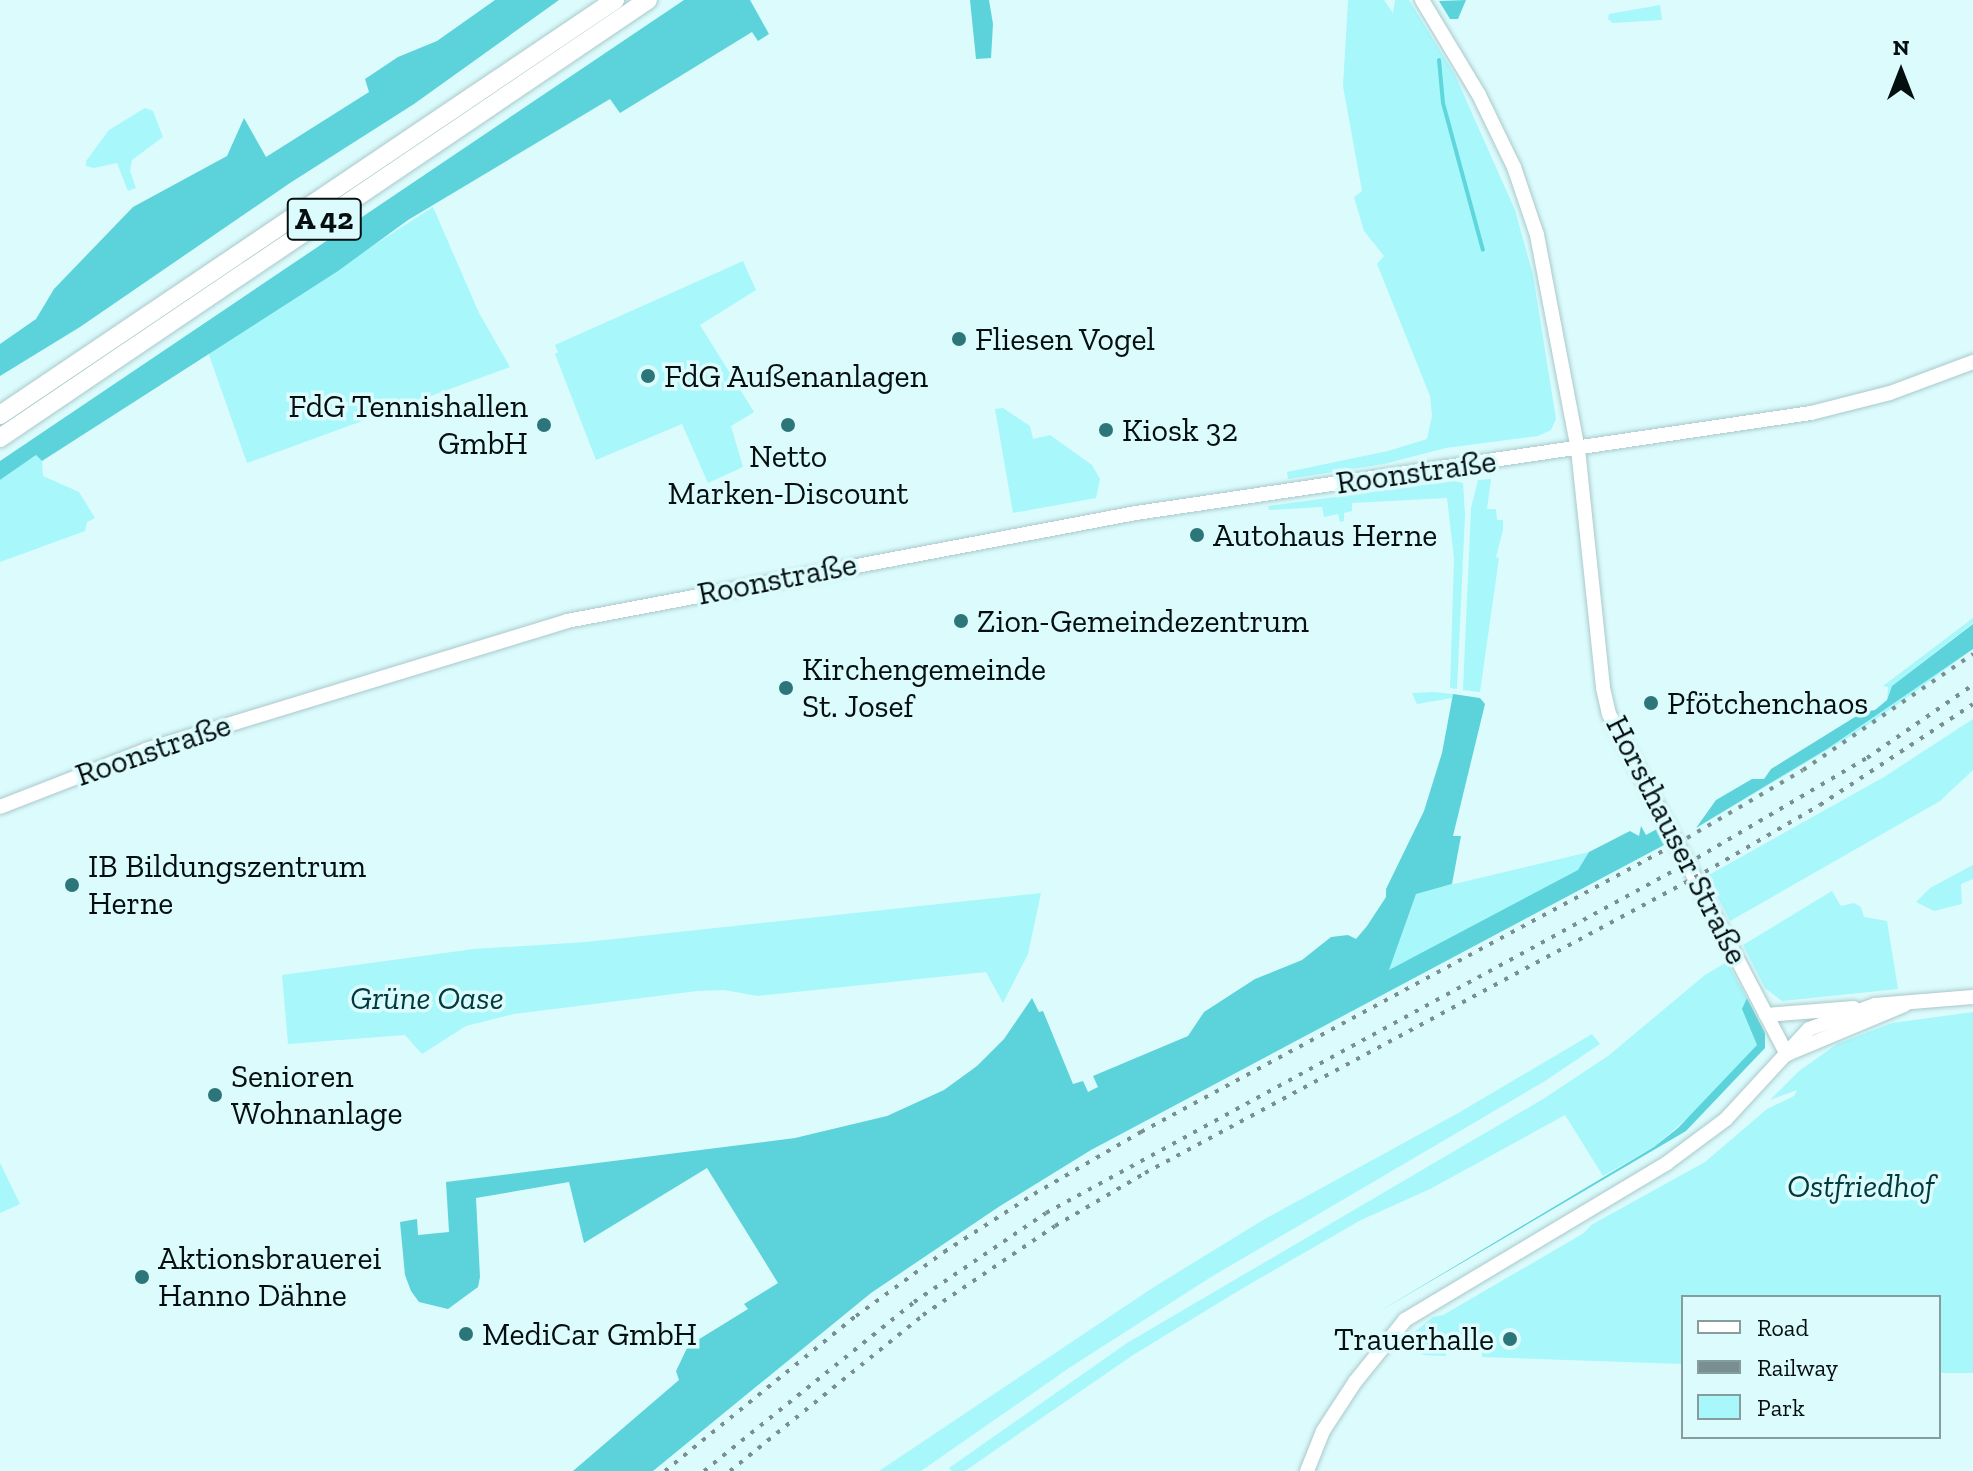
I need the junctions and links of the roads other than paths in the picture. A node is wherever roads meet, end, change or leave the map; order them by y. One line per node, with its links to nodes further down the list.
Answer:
1 (615, 0): 5 (highway, A 42)
2 (648, 0): 6 (highway, A 42)
3 (1422, 0): 7 (street, Horsthauser Straße)
4 (1973, 362): 7 (street, Roonstraße)
5 (0, 415)
6 (0, 438)
7 (1578, 449): 8 (street, Roonstraße); 12 (street, Horsthauser Straße)
8 (0, 807)
9 (1973, 997): 10 (street)
10 (1905, 1004): 11 (street); 13 (street)
11 (1859, 1008): 12 (street); 13 (street)
12 (1766, 1015): 13 (street, Horsthauser Straße)
13 (1787, 1054): 14 (street)
14 (1307, 1471)

